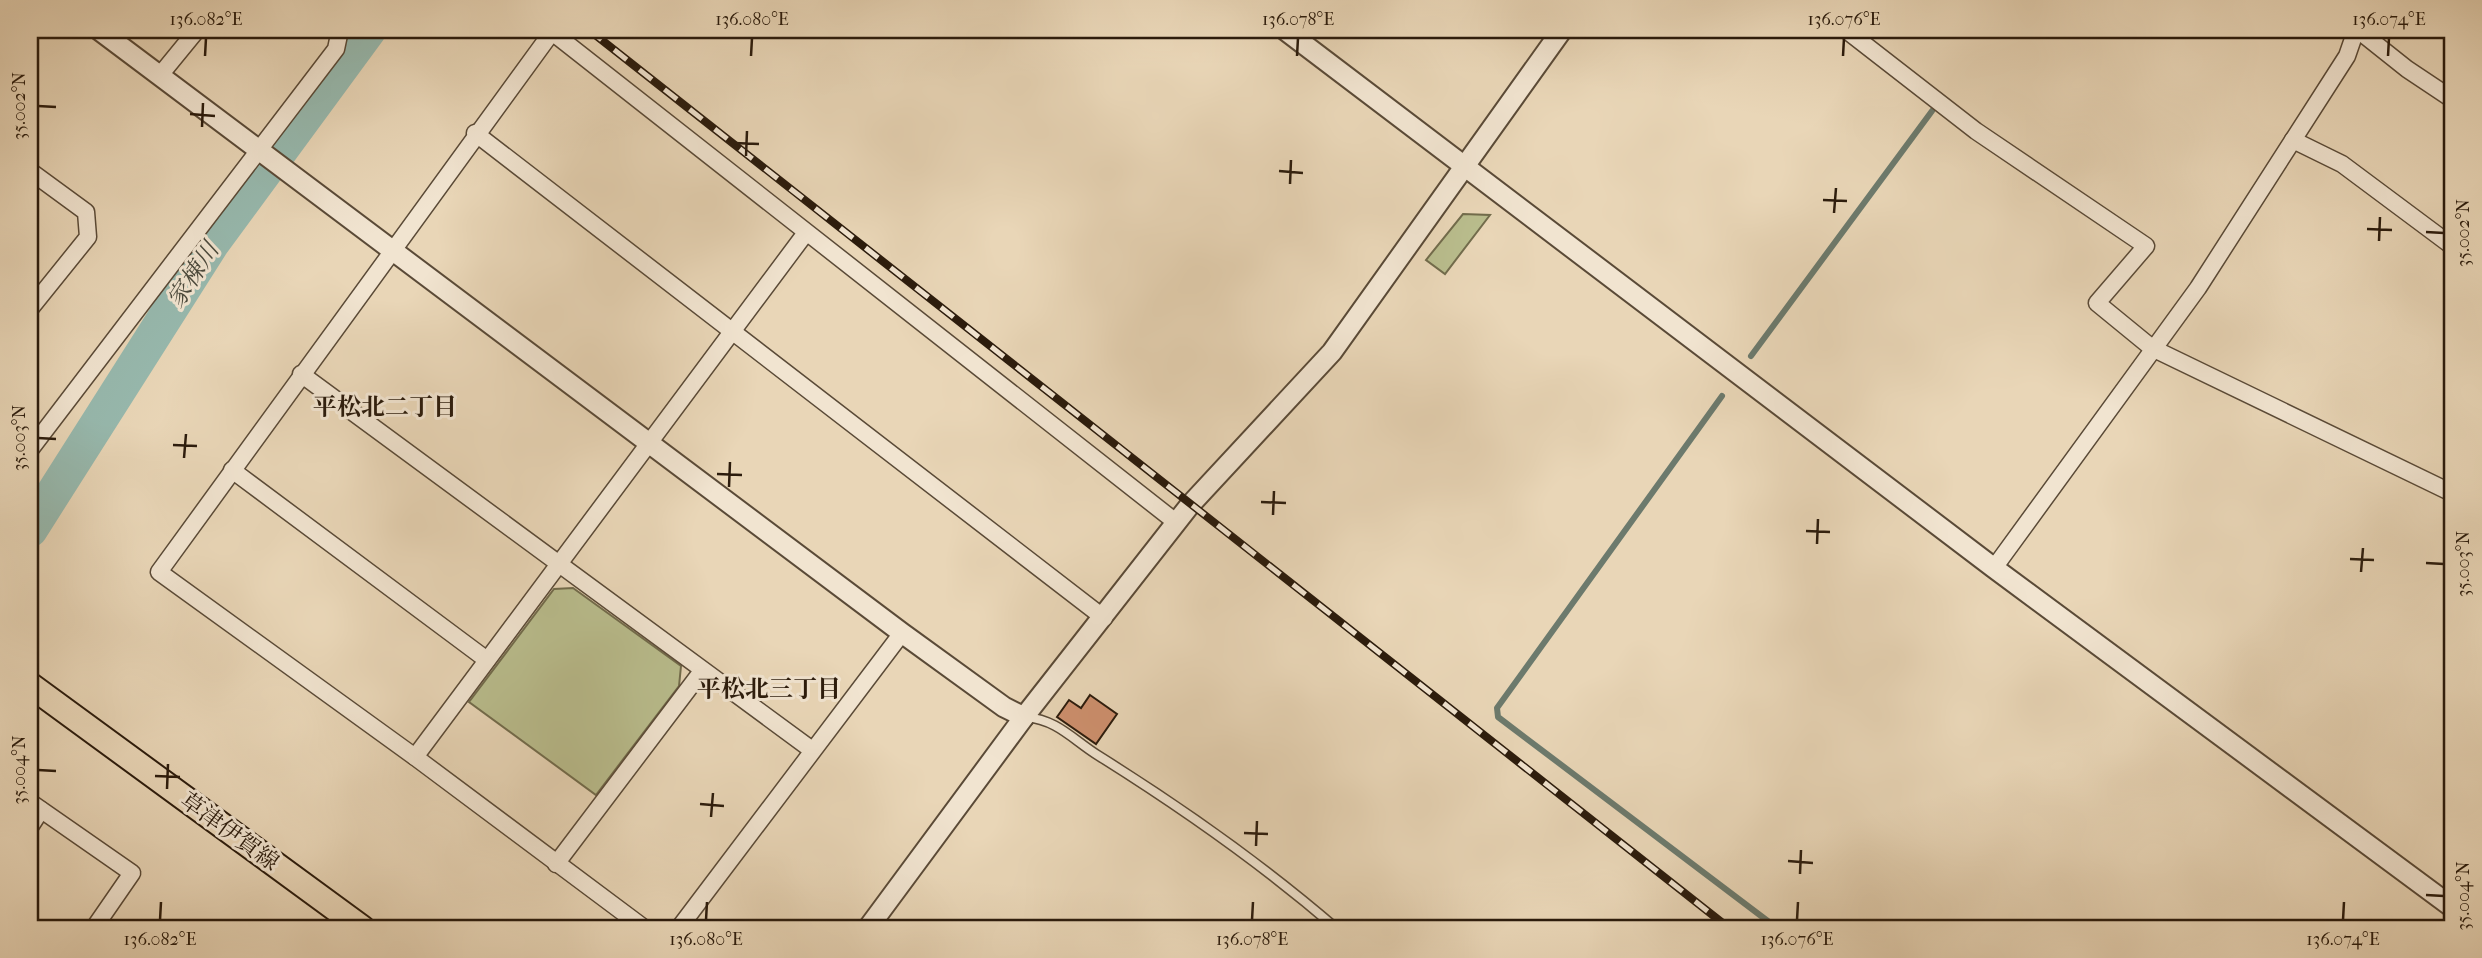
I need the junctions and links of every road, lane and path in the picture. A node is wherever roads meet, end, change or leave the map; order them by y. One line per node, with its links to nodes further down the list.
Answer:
1 (99, 30): 8 (street)
2 (197, 30): 8 (street)
3 (340, 30): 12 (street)
4 (1284, 30): 13 (street)
5 (1562, 30): 13 (street)
6 (1846, 30): 20 (street)
7 (2357, 30): 9 (street); 11 (street)
8 (161, 74): 12 (street)
9 (2452, 99)
10 (475, 133): 15 (street); 17 (street); 19 (street)
11 (2293, 140): 16 (street); 20 (street)
12 (262, 152): 17 (street); 23 (street)
13 (1465, 163): 26 (street); 28 (street)
14 (30, 171): 18 (street)
15 (806, 234): 19 (street); 26 (street)
16 (2452, 246)
17 (392, 251): 21 (street); 22 (street)
18 (30, 309)
19 (731, 332): 22 (street); 29 (street)
20 (2152, 348): 25 (street); 28 (street)
21 (301, 374): 24 (street); 27 (street)
22 (651, 443): 27 (street); 30 (street)
23 (30, 450)
24 (232, 470): 31 (street); 36 (street)
25 (2452, 494)
26 (1177, 523): 29 (street)
27 (559, 564): 31 (street); 32 (street)
28 (1994, 568): 40 (street)
29 (1104, 618): 34 (street)
30 (902, 633): 34 (street); 35 (street)
31 (486, 660): 36 (street)
32 (702, 671): 35 (street); 39 (street)
33 (30, 685): 42 (main road, 草津伊賀線)
34 (1024, 717): 45 (street); 46 (lane)
35 (812, 750): 44 (street)
36 (415, 757): 39 (street)
37 (35, 806): 38 (street); 41 (street)
38 (30, 827)
39 (556, 864): 43 (street)
40 (2452, 907)
41 (94, 928)
42 (362, 928)
43 (644, 928)
44 (679, 928)
45 (868, 928)
46 (1336, 928)

